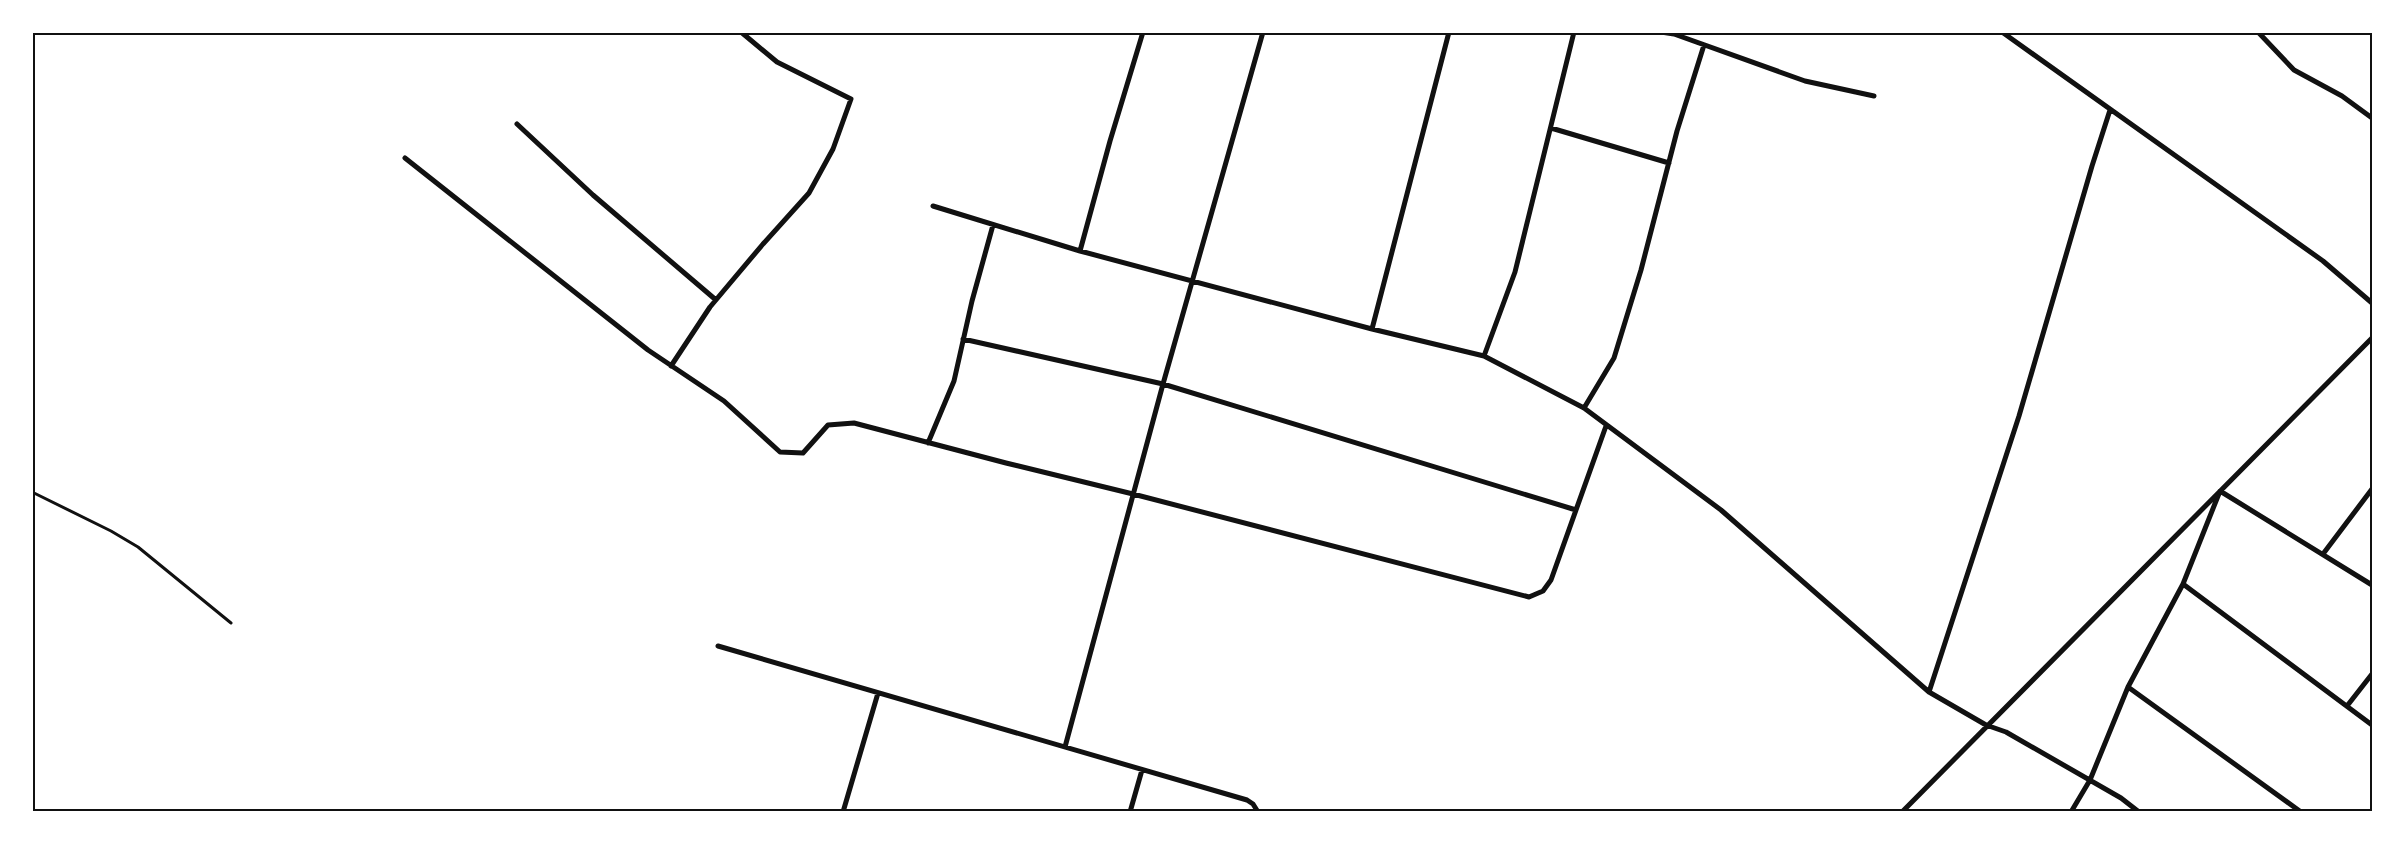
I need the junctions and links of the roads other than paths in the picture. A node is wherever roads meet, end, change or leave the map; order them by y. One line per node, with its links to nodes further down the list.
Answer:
1 (741, 32): 21 (street)
2 (1143, 32): 19 (street)
3 (1263, 32): 20 (street)
4 (1449, 32): 23 (street)
5 (1574, 32): 14 (street)
6 (1661, 32): 9 (street)
7 (2002, 32): 11 (street)
8 (2258, 32): 12 (street)
9 (1704, 45): 10 (street); 16 (street)
10 (1874, 96)
11 (2110, 110): 22 (street); 42 (street)
12 (2372, 118)
13 (517, 124): 21 (street)
14 (1551, 128): 16 (street); 26 (street)
15 (405, 158): 27 (street)
16 (1669, 163): 29 (street)
17 (933, 206): 18 (street)
18 (993, 225): 19 (street); 25 (street)
19 (1080, 251): 20 (street)
20 (1193, 280): 23 (street); 28 (street)
21 (716, 300): 27 (street)
22 (2372, 304)
23 (1372, 330): 26 (street)
24 (2372, 338): 33 (street)
25 (963, 339): 28 (street); 31 (street)
26 (1484, 356): 29 (street)
27 (671, 366): 31 (street)
28 (1163, 384): 34 (street); 35 (street)
29 (1584, 408): 30 (street)
30 (1606, 426): 35 (street); 42 (street)
31 (928, 443): 34 (street)
32 (2372, 489): 36 (street)
33 (2220, 491): 36 (street); 37 (street); 45 (street)
34 (1134, 494): 35 (street); 47 (street)
35 (1576, 510)
36 (2322, 554): 38 (street)
37 (2183, 584): 41 (street); 44 (street)
38 (2372, 585)
39 (718, 646): 43 (street)
40 (2372, 674): 44 (street)
41 (2128, 687): 49 (street); 56 (street)
42 (1929, 692): 45 (street)
43 (878, 693): 47 (street); 50 (street)
44 (2347, 706): 46 (street)
45 (1986, 725): 49 (street); 53 (street)
46 (2372, 725)
47 (1065, 747): 48 (street)
48 (1142, 770): 51 (street); 52 (street)
49 (2090, 780): 54 (street); 55 (street)
50 (843, 812)
51 (1130, 812)
52 (1258, 812)
53 (1902, 812)
54 (2071, 812)
55 (2139, 812)
56 (2301, 812)

